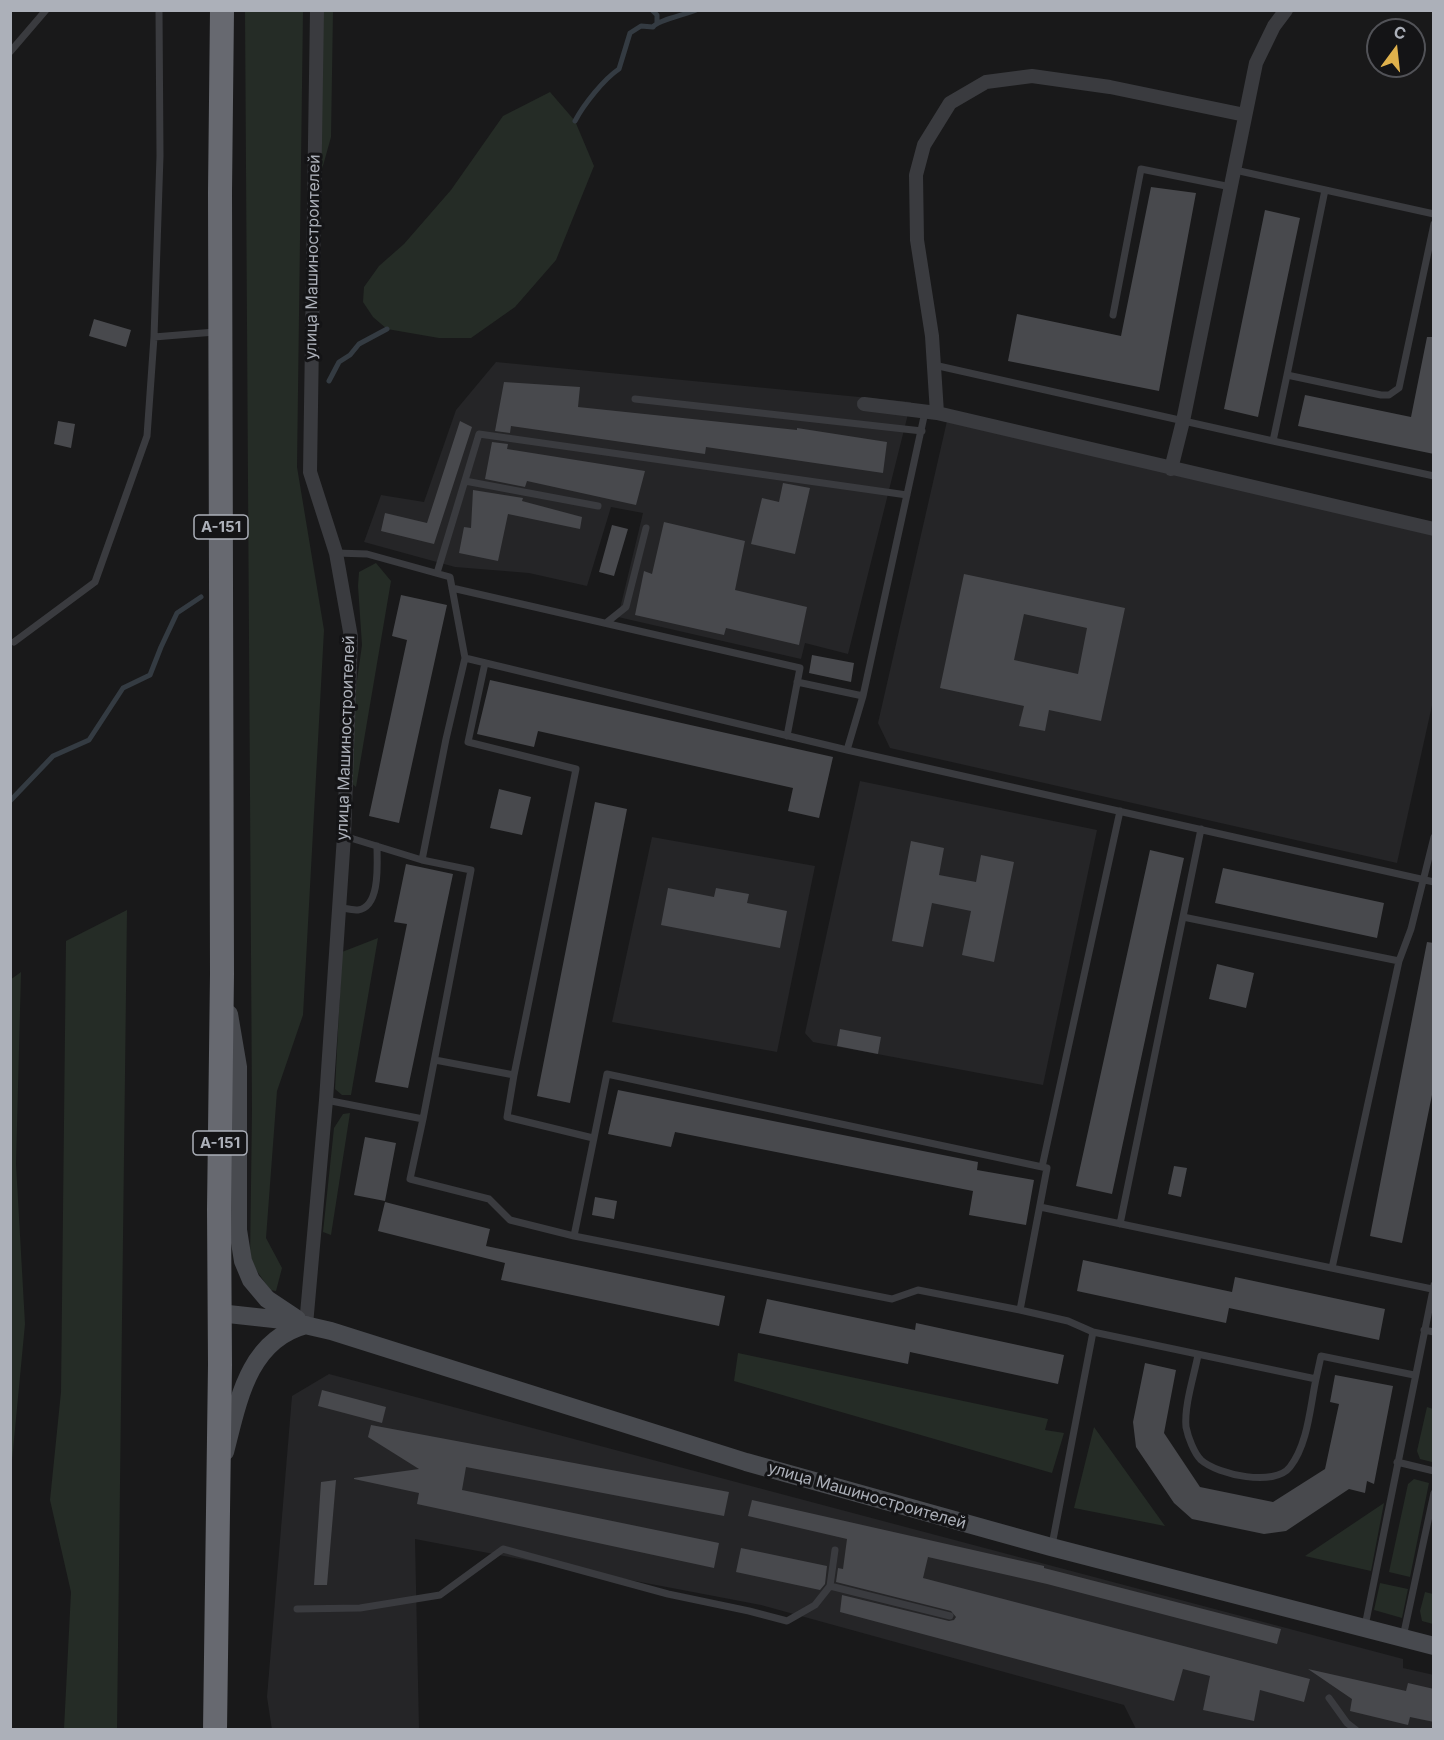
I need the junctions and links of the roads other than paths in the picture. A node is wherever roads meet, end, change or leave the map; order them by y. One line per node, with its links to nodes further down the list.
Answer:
1 (46, 10): 6 (lane)
2 (159, 10): 15 (lane)
3 (222, 10): 14 (highway, А-151)
4 (317, 10): 31 (street, улица Машиностроителей)
5 (1286, 10): 7 (street)
6 (10, 52)
7 (1245, 115): 8 (street); 16 (street)
8 (1235, 170): 9 (street); 10 (lane)
9 (1231, 187): 13 (lane); 21 (street)
10 (1325, 189): 11 (lane); 17 (lane)
11 (1434, 214)
12 (1434, 224): 17 (lane)
13 (1113, 315)
14 (220, 331): 15 (lane); 53 (highway, А-151)
15 (154, 337): 35 (lane)
16 (934, 365): 20 (street); 21 (lane)
17 (1287, 375): 23 (lane)
18 (634, 399): 22 (lane)
19 (864, 404): 20 (street)
20 (931, 413): 22 (lane); 24 (street)
21 (1183, 422): 23 (lane); 24 (street)
22 (922, 431): 27 (lane)
23 (1273, 441): 25 (lane)
24 (1171, 469): 30 (street)
25 (1434, 476)
26 (465, 481): 27 (lane); 28 (lane); 32 (lane)
27 (907, 495): 39 (lane)
28 (598, 506)
29 (646, 528): 34 (lane)
30 (1434, 529)
31 (336, 553): 32 (lane); 44 (street, улица Машиностроителей)
32 (437, 573): 33 (lane)
33 (452, 588): 34 (lane); 36 (lane)
34 (606, 623): 38 (lane)
35 (14, 642)
36 (465, 658): 37 (lane); 47 (lane)
37 (485, 663): 40 (lane); 55 (lane)
38 (797, 682): 39 (lane); 40 (lane)
39 (863, 696): 41 (lane)
40 (787, 736): 41 (lane)
41 (847, 750): 42 (lane)
42 (1120, 811): 43 (lane); 59 (lane)
43 (1201, 829): 48 (lane); 51 (lane)
44 (344, 836): 46 (lane); 50 (street, улица Машиностроителей)
45 (1434, 837): 48 (lane)
46 (377, 846): 47 (lane); 50 (lane)
47 (422, 860): 54 (lane)
48 (1422, 880): 49 (lane); 52 (lane)
49 (1434, 882)
50 (339, 908): 56 (street, улица Машиностроителей)
51 (1183, 917): 52 (lane); 61 (lane)
52 (1399, 960): 63 (lane)
53 (222, 974): 66 (highway, А-151); 67 (main road)
54 (435, 1060): 55 (lane); 57 (lane)
55 (514, 1075): 58 (lane)
56 (326, 1100): 57 (lane); 67 (street, улица Машиностроителей)
57 (423, 1119): 62 (lane)
58 (593, 1138): 59 (lane); 62 (lane)
59 (1042, 1167): 60 (lane)
60 (1040, 1207): 61 (lane); 65 (lane)
61 (1120, 1224): 63 (lane)
62 (574, 1236): 65 (lane)
63 (1332, 1268): 64 (lane)
64 (1433, 1287): 68 (lane)
65 (1020, 1310): 69 (lane)
66 (219, 1312): 67 (main road, улица Машиностроителей); 76 (highway, А-151)
67 (306, 1324): 76 (main road); 78 (main road, улица Машиностроителей)
68 (1424, 1330): 70 (lane); 72 (lane)
69 (1094, 1332): 71 (lane); 78 (lane)
70 (1434, 1332)
71 (1198, 1355): 73 (lane); 73 (lane)
72 (1414, 1375): 73 (lane); 74 (lane)
73 (1316, 1380)
74 (1397, 1462): 75 (lane); 83 (lane)
75 (1434, 1471)
76 (217, 1480): 87 (highway, А-151)
77 (1434, 1492): 84 (lane)
78 (1051, 1547): 83 (main road, улица Машиностроителей)
79 (835, 1550): 80 (lane)
80 (830, 1586): 81 (lane); 82 (lane)
81 (297, 1609)
82 (950, 1616)
83 (1364, 1629): 84 (main road, улица Машиностроителей)
84 (1403, 1638): 85 (main road, улица Машиностроителей)
85 (1434, 1646)
86 (1329, 1698): 88 (lane)
87 (215, 1730)
88 (1356, 1730)

